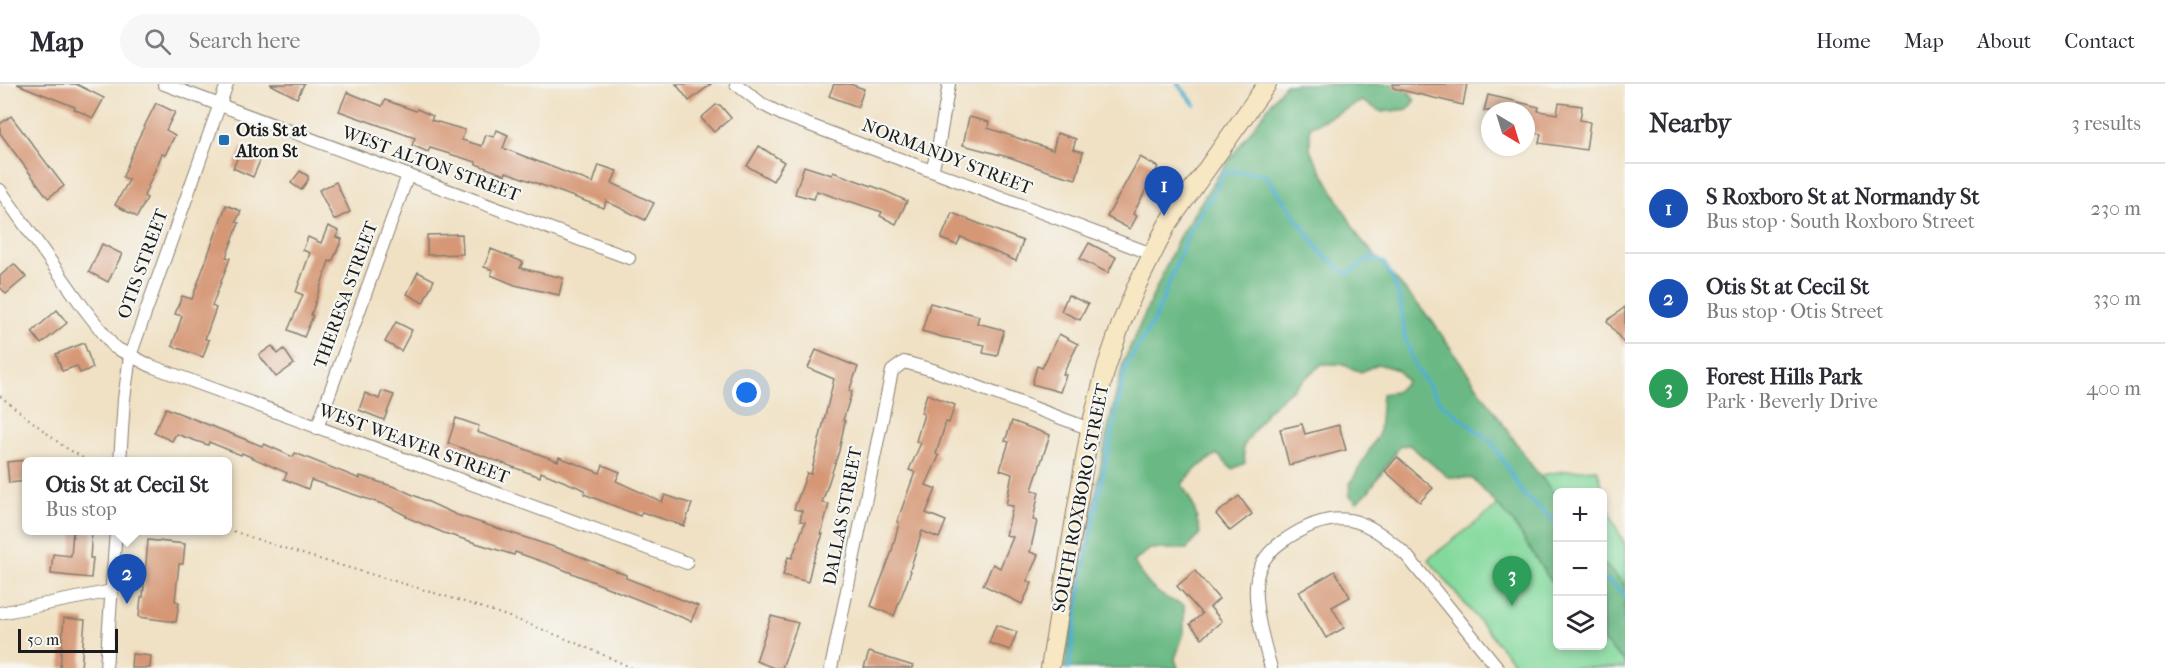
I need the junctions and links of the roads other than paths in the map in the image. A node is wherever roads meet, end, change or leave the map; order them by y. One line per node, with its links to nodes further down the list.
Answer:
1 (164, 84): 6 (street, WEST ALTON STREET)
2 (227, 84): 6 (street, OTIS STREET)
3 (735, 84): 7 (street, NORMANDY STREET)
4 (949, 84): 7 (street)
5 (1267, 84): 10 (street, SOUTH ROXBORO STREET)
6 (220, 105): 8 (street, WEST ALTON STREET); 12 (street, OTIS STREET)
7 (932, 171): 10 (street, NORMANDY STREET)
8 (408, 175): 11 (street, WEST ALTON STREET); 13 (street, THERESA STREET)
9 (0, 189): 12 (street, WEST WEAVER STREET)
10 (1152, 254): 14 (street, SOUTH ROXBORO STREET)
11 (629, 258)
12 (130, 357): 13 (street, WEST WEAVER STREET); 15 (street, OTIS STREET)
13 (317, 428): 17 (street, WEST WEAVER STREET)
14 (1090, 429): 21 (street, DALLAS STREET); 22 (street, SOUTH ROXBORO STREET)
15 (120, 457)
16 (116, 535): 18 (street)
17 (687, 562)
18 (112, 591): 19 (street); 20 (street)
19 (0, 613)
20 (106, 668)
21 (831, 668)
22 (1050, 668)
23 (1271, 668): 24 (street)
24 (1498, 668)

